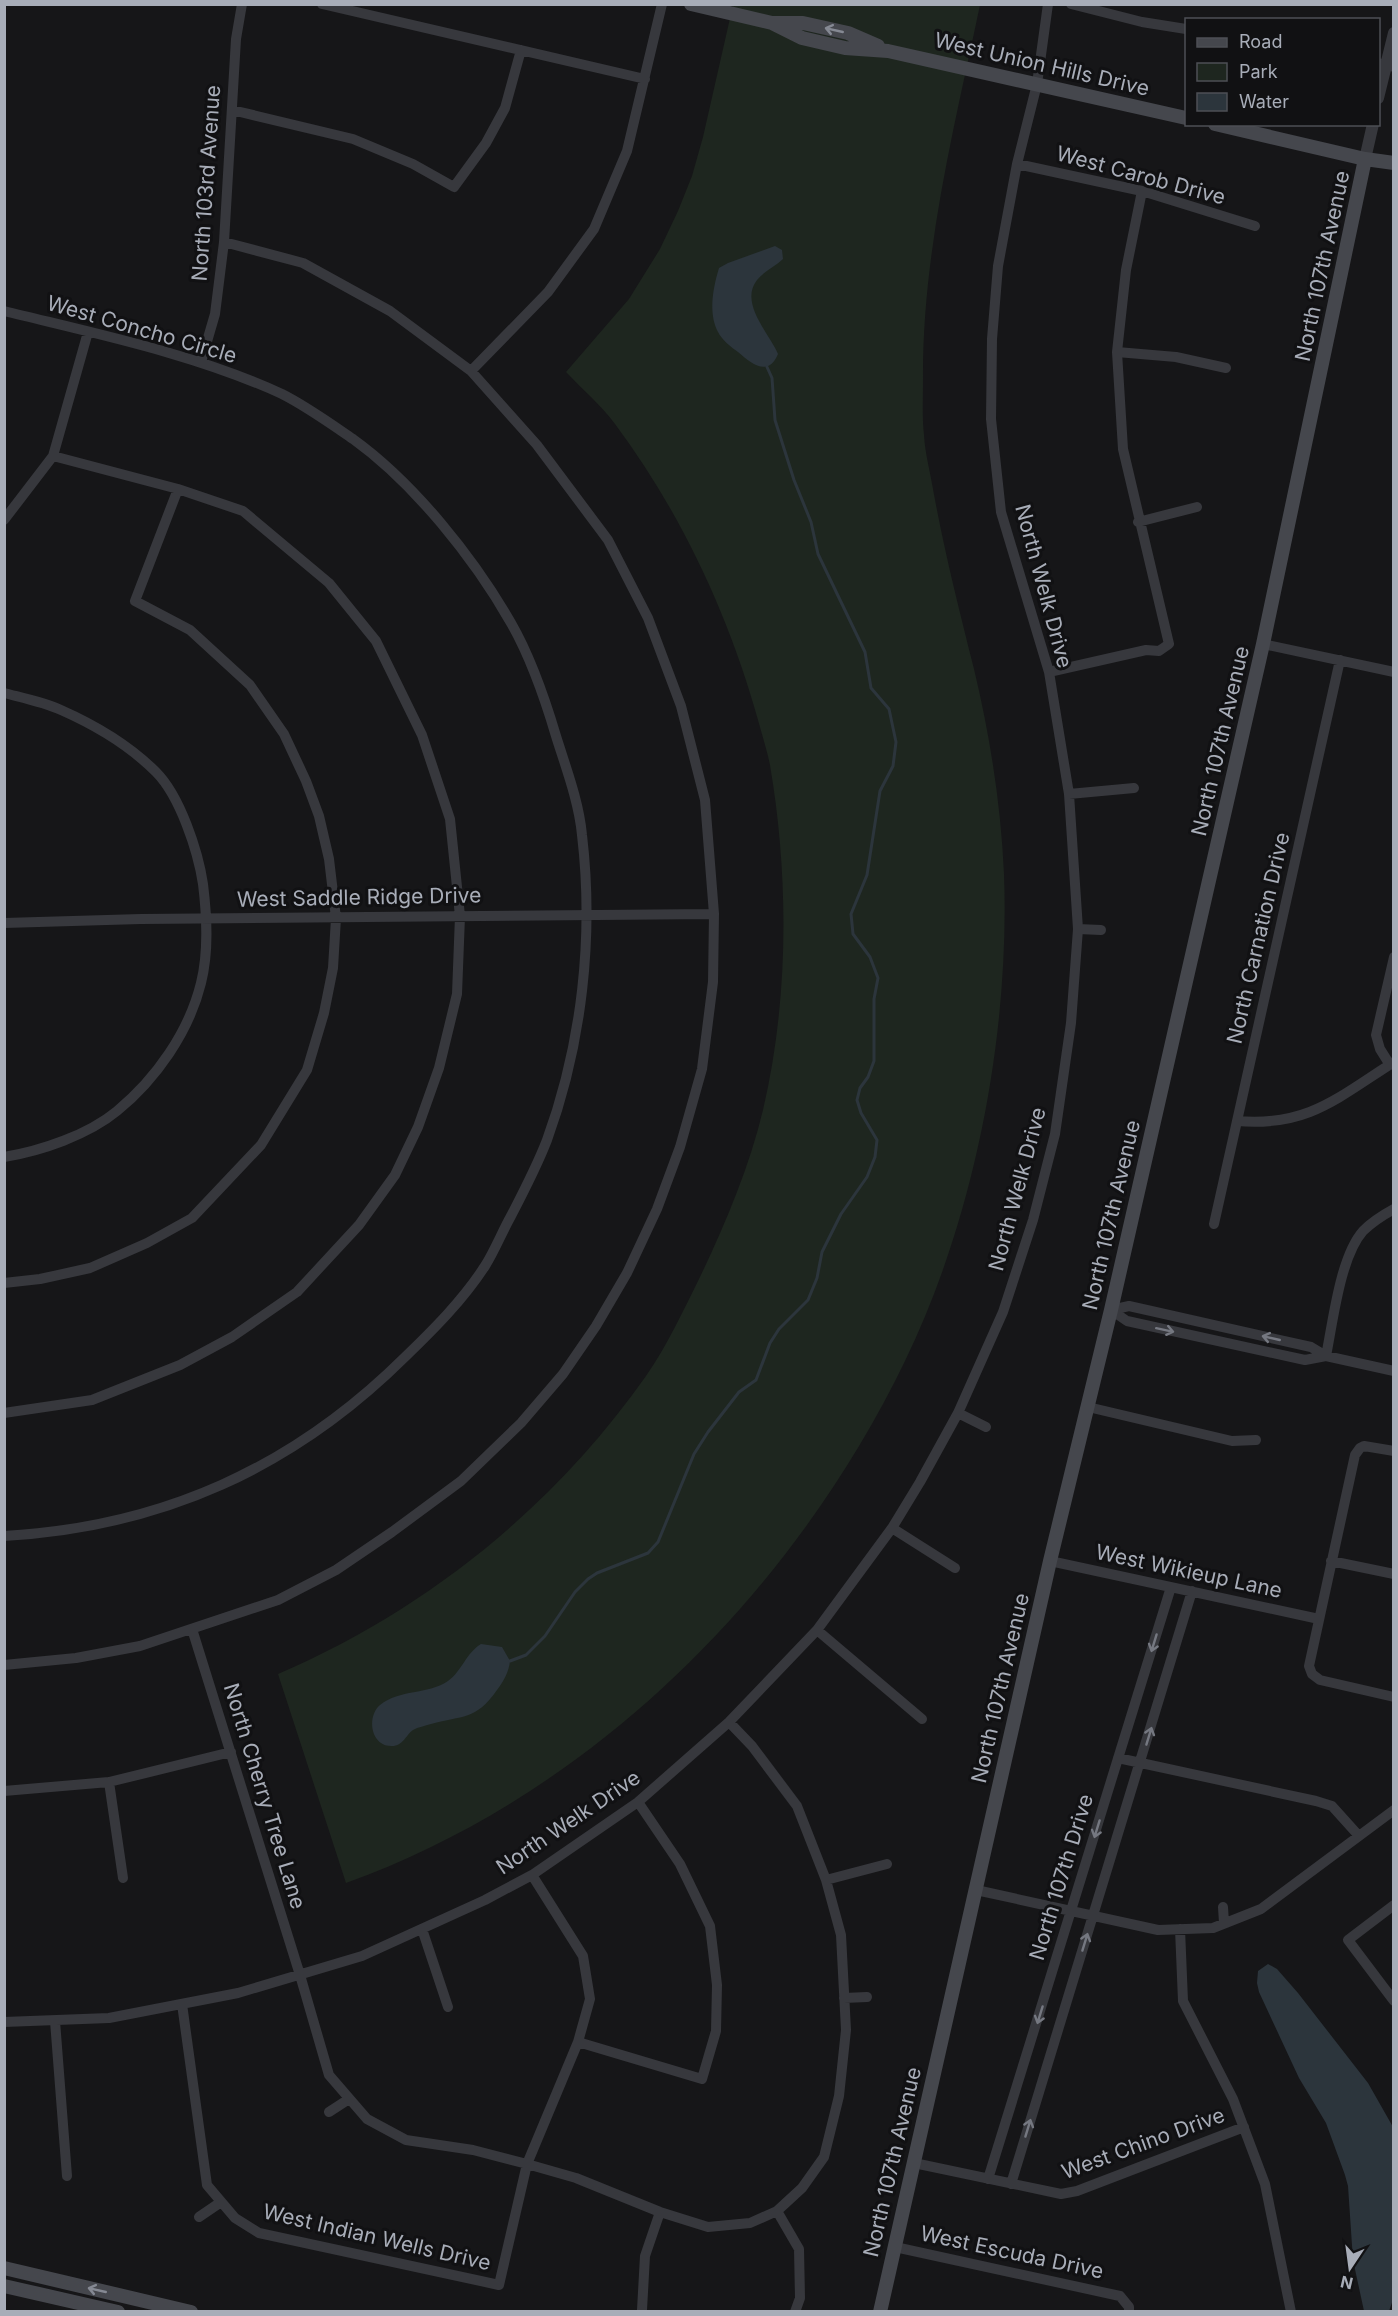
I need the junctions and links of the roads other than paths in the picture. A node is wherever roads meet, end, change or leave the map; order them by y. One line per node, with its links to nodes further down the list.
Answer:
1 (242, 4): 14 (street, North 103rd Avenue)
2 (322, 4): 9 (street)
3 (662, 4): 11 (street)
4 (691, 4): 12 (main road, West Union Hills Drive)
5 (1048, 4): 12 (street, North Welk Drive)
6 (1071, 4): 7 (street)
7 (1185, 29)
8 (1394, 33): 10 (street)
9 (520, 50): 11 (street); 14 (street)
10 (1386, 65): 13 (street)
11 (645, 79): 29 (street)
12 (1037, 84): 15 (main road, West Union Hills Drive); 20 (street, North Welk Drive)
13 (1380, 90)
14 (232, 110): 23 (street, North 103rd Avenue)
15 (1185, 118)
16 (1224, 126): 18 (main road)
17 (1373, 126): 18 (street, North 107th Avenue)
18 (1365, 159): 19 (main road); 35 (main road, North 107th Avenue)
19 (1394, 163)
20 (1017, 164): 21 (street, West Carob Drive); 37 (street, North Welk Drive)
21 (1142, 191): 22 (street, West Carob Drive); 26 (street)
22 (1255, 226)
23 (224, 242): 27 (street, North 103rd Avenue); 29 (street)
24 (4, 310): 25 (street, West Concho Circle)
25 (88, 332): 27 (street, West Concho Circle); 30 (street)
26 (1117, 352): 28 (street); 34 (street)
27 (201, 362): 42 (street, West Concho Circle)
28 (1226, 368)
29 (471, 371): 43 (street)
30 (53, 456): 31 (street); 33 (street)
31 (178, 489): 44 (street); 46 (street)
32 (1197, 507): 34 (street)
33 (5, 519)
34 (1138, 522): 37 (street)
35 (1263, 644): 36 (street); 57 (main road, North 107th Avenue)
36 (1340, 660): 38 (street); 52 (street, North Carnation Drive)
37 (1049, 672): 41 (street, North Welk Drive)
38 (1394, 672)
39 (4, 693): 45 (street)
40 (1134, 788): 41 (street)
41 (1069, 794): 48 (street, North Welk Drive)
42 (586, 914): 43 (street, West Saddle Ridge Drive); 44 (street, West Saddle Ridge Drive); 67 (street, West Concho Circle)
43 (714, 914): 75 (street)
44 (460, 916): 46 (street, West Saddle Ridge Drive); 61 (street)
45 (207, 918): 46 (street, West Saddle Ridge Drive); 47 (street, West Saddle Ridge Drive); 53 (street)
46 (336, 918): 56 (street)
47 (4, 923)
48 (1078, 929): 49 (street); 62 (street, North Welk Drive)
49 (1101, 930)
50 (1394, 957): 51 (street)
51 (1392, 1064): 52 (street)
52 (1237, 1121): 55 (street, North Carnation Drive)
53 (4, 1157)
54 (1394, 1209): 58 (street)
55 (1214, 1224)
56 (4, 1283)
57 (1111, 1310): 58 (street, one-way to 57); 58 (street, one-way to 58); 60 (main road, North 107th Avenue)
58 (1326, 1356): 59 (street)
59 (1394, 1371)
60 (1088, 1407): 64 (street); 68 (main road, North 107th Avenue)
61 (4, 1413)
62 (958, 1413): 63 (street); 66 (street, North Welk Drive)
63 (986, 1427)
64 (1256, 1440)
65 (1394, 1451): 69 (street)
66 (892, 1528): 70 (street); 76 (street, North Welk Drive)
67 (4, 1536)
68 (1050, 1561): 72 (street, West Wikieup Lane); 93 (main road, North 107th Avenue)
69 (1331, 1561): 71 (street); 74 (street)
70 (955, 1568)
71 (1394, 1574)
72 (1171, 1587): 73 (street, West Wikieup Lane); 82 (street, North 107th Drive, one-way to 82)
73 (1192, 1592): 74 (street, West Wikieup Lane); 83 (street, North 107th Drive, one-way to 73)
74 (1319, 1619): 78 (street)
75 (192, 1629): 77 (street); 81 (street, North Cherry Tree Lane)
76 (817, 1630): 79 (street); 80 (street, North Welk Drive)
77 (4, 1665)
78 (1394, 1696)
79 (922, 1719)
80 (729, 1722): 86 (street, North Welk Drive); 92 (street, North Cherry Tree Lane)
81 (231, 1752): 84 (street); 101 (street, North Cherry Tree Lane)
82 (1118, 1758): 83 (street); 96 (street, North 107th Drive, one-way to 96)
83 (1141, 1763): 88 (street); 97 (street, North 107th Drive)
84 (109, 1782): 85 (street); 91 (street)
85 (4, 1791)
86 (638, 1802): 90 (street, North Welk Drive); 109 (street)
87 (1394, 1810): 88 (street)
88 (1359, 1836): 98 (street)
89 (887, 1864): 92 (street)
90 (532, 1875): 99 (street, North Welk Drive); 109 (street)
91 (123, 1878)
92 (826, 1880): 103 (street, North Cherry Tree Lane)
93 (976, 1890): 96 (street); 113 (main road, North 107th Avenue)
94 (1394, 1905): 104 (street)
95 (1223, 1907): 98 (street)
96 (1072, 1911): 97 (street); 116 (street, North 107th Drive, one-way to 116)
97 (1093, 1916): 100 (street); 117 (street, North 107th Drive, one-way to 97)
98 (1224, 1923): 100 (street)
99 (422, 1929): 101 (street, North Welk Drive); 106 (street)
100 (1180, 1929): 112 (street)
101 (300, 1975): 105 (street, North Welk Drive); 110 (street, North Cherry Tree Lane)
102 (867, 1997): 103 (street)
103 (844, 1998): 119 (street, North Cherry Tree Lane)
104 (1394, 2001)
105 (182, 2004): 107 (street, North Welk Drive); 118 (street, West Indian Wells Drive)
106 (448, 2007)
107 (56, 2021): 108 (street, North Welk Drive); 115 (street)
108 (4, 2022)
109 (578, 2042): 114 (street)
110 (349, 2099): 111 (street); 114 (street, North Cherry Tree Lane)
111 (328, 2112)
112 (1244, 2127): 117 (street, West Chino Drive); 132 (street)
113 (914, 2163): 116 (street, West Chino Drive); 122 (main road, North 107th Avenue)
114 (527, 2164): 118 (street, West Indian Wells Drive); 120 (street, North Cherry Tree Lane)
115 (67, 2176)
116 (988, 2179): 117 (street, West Chino Drive)
117 (1011, 2184)
118 (220, 2202): 121 (street)
119 (777, 2211): 120 (street, North Cherry Tree Lane); 129 (street)
120 (660, 2212): 126 (street)
121 (199, 2217)
122 (895, 2247): 130 (main road, North 107th Avenue); 131 (street, West Escuda Drive)
123 (4, 2268): 125 (main road, one-way to 123)
124 (4, 2286): 127 (main road)
125 (153, 2307): 128 (main road)
126 (642, 2310)
127 (118, 2312)
128 (191, 2312)
129 (795, 2312)
130 (880, 2312)
131 (1129, 2312)
132 (1291, 2312)

